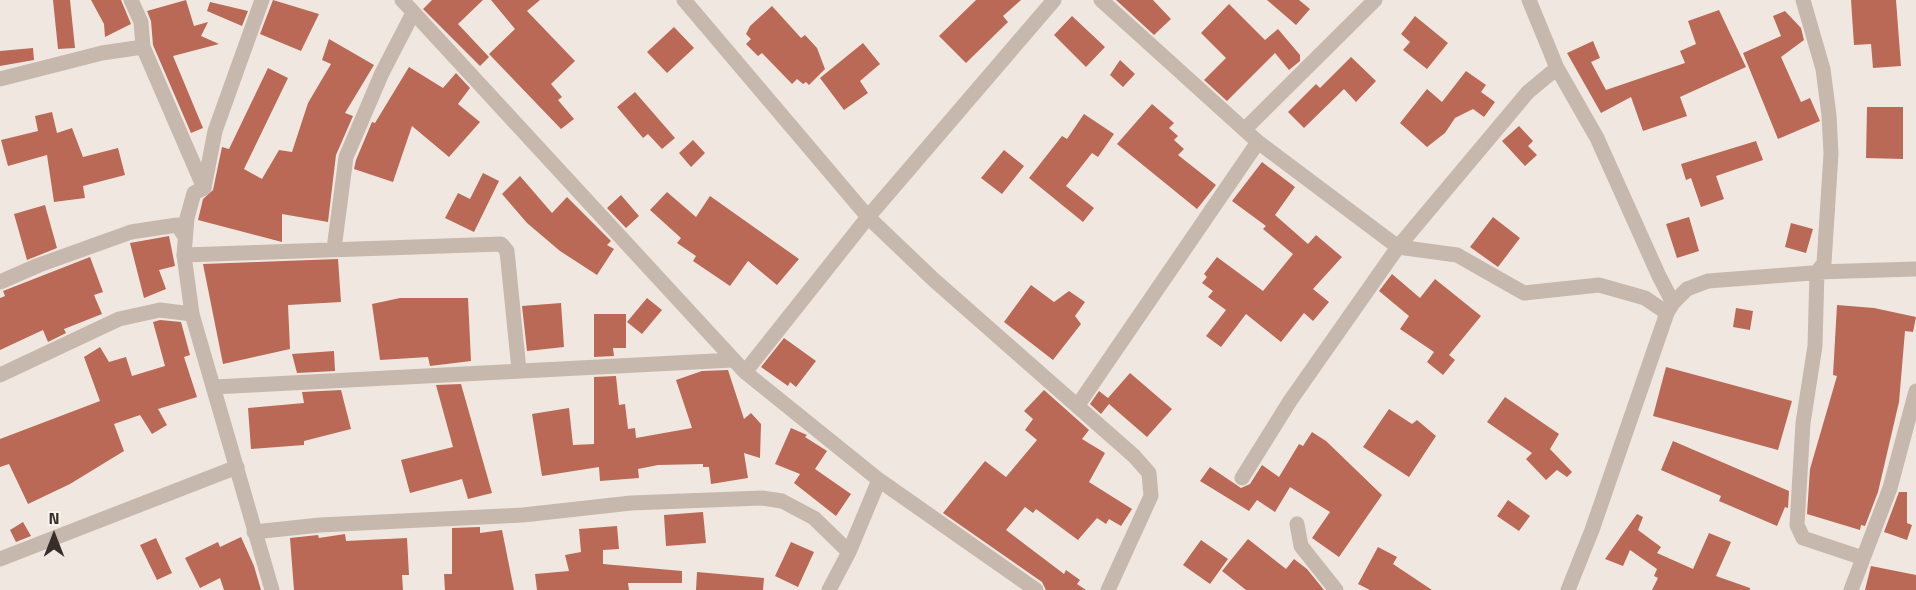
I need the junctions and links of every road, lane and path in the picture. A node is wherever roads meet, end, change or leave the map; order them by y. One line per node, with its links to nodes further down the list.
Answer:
1 (131, 0): 11 (street)
2 (262, 0): 16 (street)
3 (402, 0): 10 (street)
4 (684, 0): 17 (street)
5 (1054, 0): 17 (street)
6 (1101, 0): 14 (street)
7 (1529, 0): 12 (street)
8 (1803, 0): 23 (street)
9 (1369, 2): 14 (street)
10 (413, 13): 20 (street); 27 (street)
11 (143, 47): 13 (street); 16 (street)
12 (1557, 68): 19 (street); 25 (street)
13 (0, 79)
14 (1245, 129): 15 (street)
15 (1258, 142): 19 (street); 33 (street)
16 (204, 188): 18 (street)
17 (868, 217): 29 (street); 33 (street)
18 (184, 235): 21 (street); 24 (street)
19 (1398, 247): 25 (street); 35 (street)
20 (334, 249): 21 (street); 28 (street)
21 (184, 255): 26 (street)
22 (1916, 269): 23 (street)
23 (1817, 272): 25 (street); 40 (street)
24 (0, 282)
25 (1670, 308): 47 (street)
26 (192, 314): 30 (street); 31 (street)
27 (733, 360): 28 (street); 29 (street)
28 (519, 370): 31 (street)
29 (745, 372): 36 (street)
30 (0, 375)
31 (214, 387): 34 (street)
32 (1916, 392): 40 (street)
33 (1078, 405): 45 (street)
34 (237, 467): 38 (street); 41 (street)
35 (1242, 478)
36 (879, 480): 39 (street); 44 (street)
37 (1298, 524): 46 (street)
38 (254, 532): 39 (street); 42 (street)
39 (849, 552): 43 (street)
40 (1863, 558): 48 (street)
41 (0, 559)
42 (272, 590)
43 (828, 590)
44 (1036, 590)
45 (1108, 590)
46 (1336, 590)
47 (1568, 590)
48 (1851, 590)

